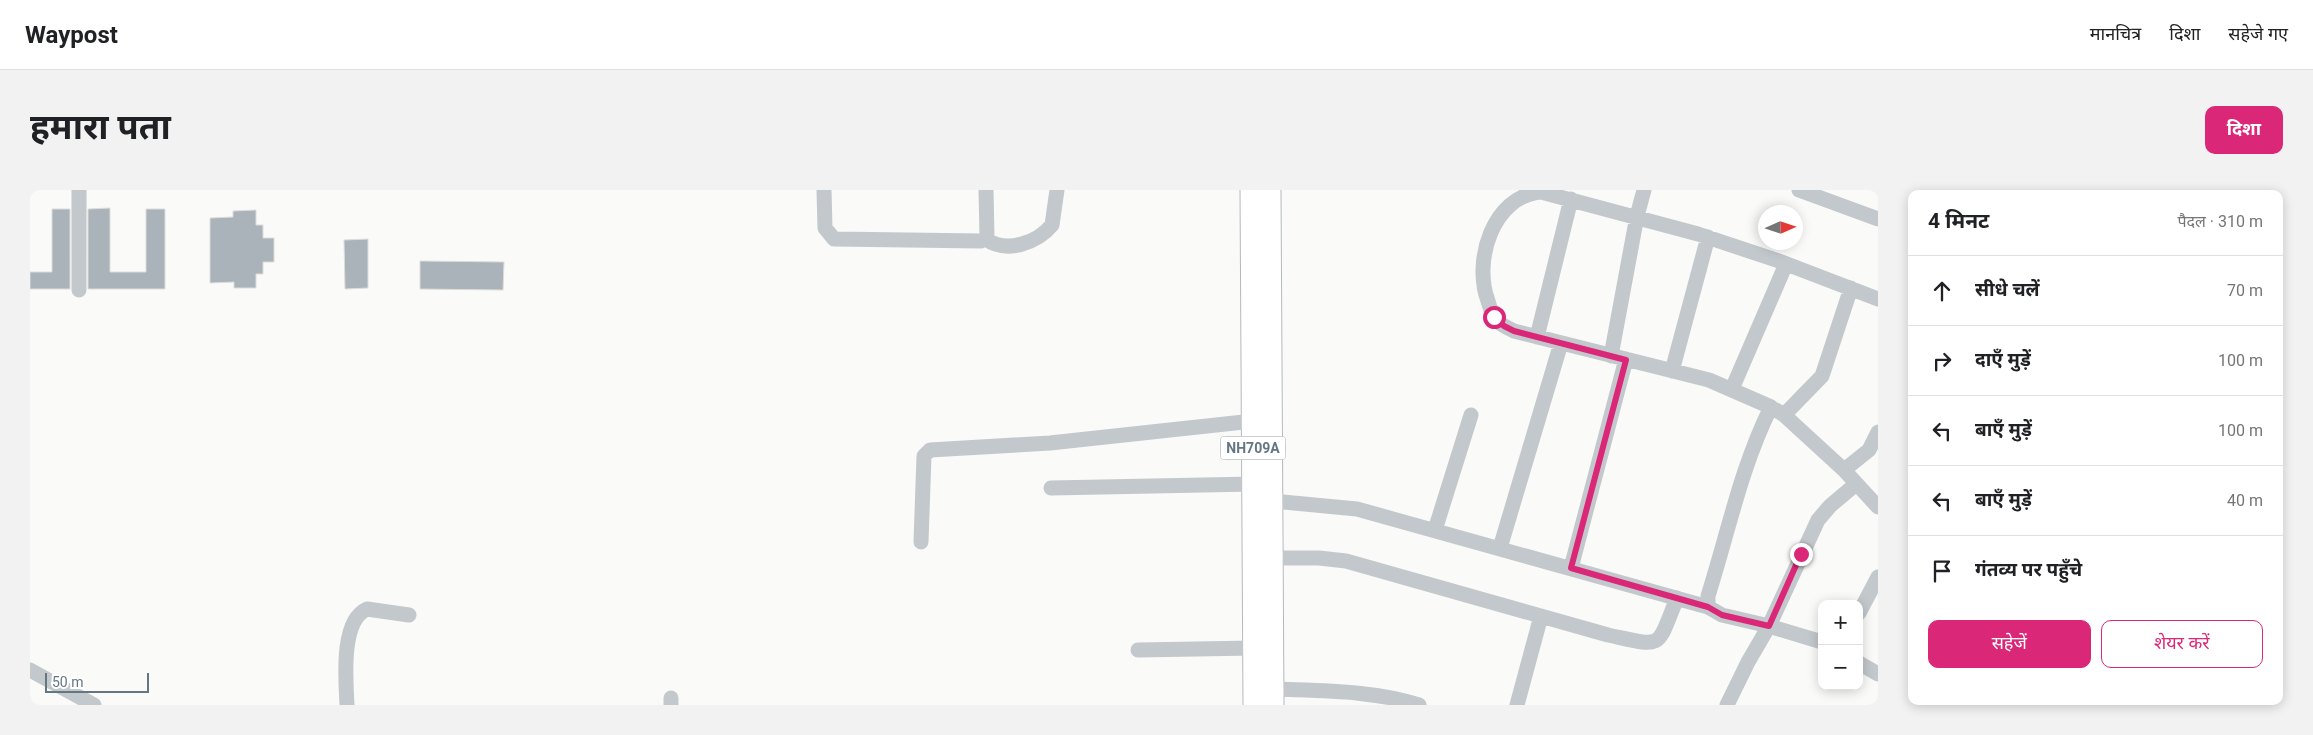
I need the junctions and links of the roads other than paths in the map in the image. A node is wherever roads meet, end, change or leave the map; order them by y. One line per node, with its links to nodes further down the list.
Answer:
1 (79, 190): 16 (street)
2 (824, 190): 13 (street)
3 (986, 190): 13 (street)
4 (1057, 190): 13 (street)
5 (1251, 190): 26 (highway, NH709A)
6 (1270, 190): 31 (highway, NH709A)
7 (1644, 190): 10 (street)
8 (1799, 190): 11 (street)
9 (1571, 199): 10 (street); 18 (street); 18 (street)
10 (1637, 216): 12 (street); 20 (street)
11 (1878, 219)
12 (1708, 237): 14 (street); 21 (street)
13 (986, 239)
14 (1786, 264): 15 (street); 22 (street)
15 (1851, 288): 17 (street); 25 (street)
16 (79, 290)
17 (1878, 299)
18 (1537, 337): 19 (street)
19 (1561, 343): 20 (street); 35 (street)
20 (1618, 358): 21 (street); 37 (street)
21 (1672, 371): 22 (street)
22 (1732, 389): 23 (street)
23 (1771, 407): 25 (street); 41 (street)
24 (1471, 415): 33 (street)
25 (1784, 415): 28 (street)
26 (1253, 420): 31 (highway, NH709A); 34 (street)
27 (1878, 432): 28 (street)
28 (1844, 470): 29 (street)
29 (1856, 484): 32 (street); 44 (street)
30 (1051, 488): 31 (street)
31 (1260, 495): 33 (street); 36 (highway, NH709A); 46 (highway, NH709A)
32 (1878, 507)
33 (1435, 530): 35 (street)
34 (921, 542)
35 (1500, 548): 37 (street)
36 (1272, 558): 43 (street); 51 (highway, NH709A)
37 (1571, 568): 39 (street)
38 (1878, 577): 40 (street)
39 (1677, 598): 41 (street); 43 (street)
40 (1863, 605)
41 (1708, 607): 44 (street)
42 (408, 615): 53 (street)
43 (1541, 616): 56 (street)
44 (1769, 626): 45 (street); 57 (street)
45 (1818, 641)
46 (1254, 648): 47 (street); 54 (highway, NH709A)
47 (1138, 650)
48 (1863, 665): 50 (street)
49 (30, 670): 52 (street)
50 (1878, 674)
51 (1273, 697): 55 (street)
52 (94, 705)
53 (347, 705)
54 (1254, 705)
55 (1419, 705)
56 (1517, 705)
57 (1727, 705)

